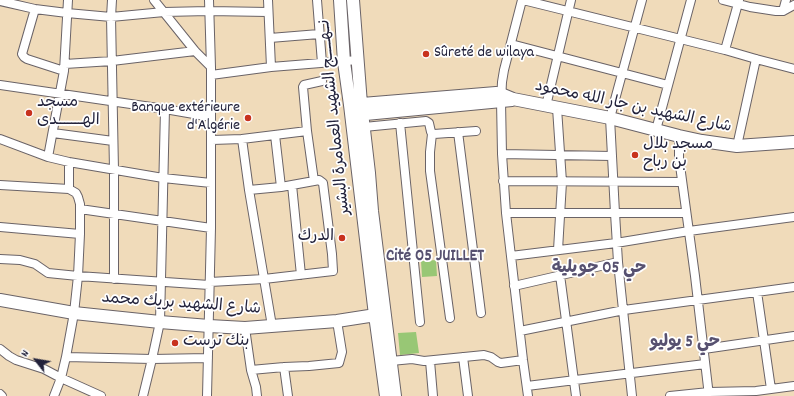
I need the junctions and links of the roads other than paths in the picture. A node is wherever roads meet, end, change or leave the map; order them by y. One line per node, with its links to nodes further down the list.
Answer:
1 (68, 0): 25 (street)
2 (112, 0): 26 (street)
3 (154, 0): 23 (street)
4 (209, 0): 20 (street)
5 (268, 0): 24 (street)
6 (317, 0): 28 (street)
7 (340, 0): 38 (street, نــهـــــج الشهيد العمامرة البشير)
8 (353, 0): 36 (street, نــهـــــج الشهيد العمامرة البشير)
9 (523, 0): 21 (street); 31 (street)
10 (571, 0): 21 (street)
11 (642, 0): 27 (street)
12 (692, 0): 30 (street)
13 (723, 0): 16 (street)
14 (786, 0): 22 (street)
15 (0, 1): 17 (street)
16 (738, 2): 22 (street); 32 (street)
17 (26, 3): 19 (street)
18 (794, 5): 22 (street)
19 (35, 9): 25 (street); 40 (street)
20 (209, 11): 23 (street); 24 (street); 43 (street)
21 (568, 11): 27 (street); 34 (street)
22 (783, 11)
23 (164, 12): 26 (street); 33 (street)
24 (268, 12): 29 (street)
25 (67, 13): 26 (street); 40 (street)
26 (111, 16): 37 (street)
27 (634, 27): 30 (street); 44 (street)
28 (319, 34): 29 (street); 39 (street)
29 (270, 38): 41 (street)
30 (681, 38): 32 (street); 47 (street)
31 (511, 44): 34 (street); 49 (street)
32 (725, 50): 35 (street)
33 (195, 51): 37 (street); 43 (street)
34 (558, 56): 44 (street); 51 (street)
35 (756, 59): 42 (street); 71 (street)
36 (358, 60): 38 (street); 53 (street, نــهـــــج الشهيد العمامرة البشير)
37 (112, 61): 40 (street); 50 (street)
38 (344, 62): 39 (street); 53 (street, نــهـــــج الشهيد العمامرة البشير)
39 (322, 63): 41 (street)
40 (64, 67): 48 (street)
41 (271, 68): 43 (street)
42 (794, 68)
43 (211, 71): 54 (street)
44 (622, 73): 47 (street); 55 (street)
45 (322, 81): 59 (street)
46 (0, 84): 48 (street)
47 (668, 85): 58 (street)
48 (60, 94): 50 (street); 62 (street)
49 (505, 98): 51 (street, شارع الشهيد بن جار الله محمود); 53 (street, شارع الشهيد بن جار الله محمود); 72 (street)
50 (113, 101): 52 (street); 69 (street)
51 (552, 107): 55 (street, شارع الشهيد بن جار الله محمود); 73 (street)
52 (165, 110): 54 (street); 78 (street)
53 (356, 110): 57 (street, نــهـــــج الشهيد العمامرة البشير); 122 (street, نــهـــــج الشهيد العمامرة البشير)
54 (211, 118): 68 (street)
55 (610, 118): 58 (street, شارع الشهيد بن جار الله محمود); 74 (street)
56 (400, 123): 57 (street); 64 (street); 127 (street)
57 (364, 127): 122 (street, نــهـــــج الشهيد العمامرة البشير)
58 (656, 130): 65 (street, شارع الشهيد بن جار الله محمود)
59 (307, 131): 63 (street); 79 (street)
60 (476, 131): 61 (street)
61 (458, 132): 64 (street); 121 (street)
62 (53, 133): 69 (street); 75 (street)
63 (275, 134): 66 (street); 87 (street)
64 (432, 134): 123 (street)
65 (678, 136): 71 (street, شارع الشهيد بن جار الله محمود); 83 (street)
66 (242, 138): 68 (street); 89 (street)
67 (0, 139): 75 (street)
68 (212, 140): 84 (street)
69 (113, 141): 77 (street)
70 (794, 142): 71 (street, شارع الشهيد بن جار الله محمود)
71 (737, 146)
72 (502, 154): 73 (street); 80 (street)
73 (560, 156): 74 (street); 81 (street)
74 (612, 156): 82 (street)
75 (48, 157): 76 (street)
76 (69, 162): 77 (street); 88 (street)
77 (114, 170): 78 (street); 95 (street)
78 (163, 178): 84 (street); 97 (street)
79 (314, 181): 86 (street); 107 (street)
80 (503, 181): 81 (street); 92 (street)
81 (562, 182): 82 (street); 93 (street)
82 (613, 182): 83 (street); 94 (street)
83 (682, 182): 91 (street)
84 (211, 183): 99 (street)
85 (0, 185): 88 (street)
86 (292, 185): 87 (street); 107 (street)
87 (281, 187): 89 (street)
88 (69, 190): 90 (street)
89 (249, 190): 111 (street)
90 (80, 209): 95 (street); 101 (street)
91 (686, 212): 94 (street); 100 (street)
92 (506, 213): 93 (street); 104 (street)
93 (560, 213): 94 (street); 103 (street)
94 (614, 213): 102 (street)
95 (114, 215): 97 (street); 110 (street)
96 (794, 217): 100 (street)
97 (162, 221): 99 (street); 112 (street)
98 (0, 226): 101 (street)
99 (211, 228): 113 (street)
100 (689, 231): 102 (street); 118 (street)
101 (80, 234): 109 (street)
102 (616, 242): 103 (street); 106 (street)
103 (558, 250): 104 (street)
104 (511, 256): 114 (street)
105 (0, 259): 109 (street)
106 (618, 262): 108 (street); 119 (street)
107 (301, 275): 111 (street)
108 (560, 275): 114 (street); 124 (street)
109 (78, 276): 110 (street); 120 (street)
110 (114, 279): 112 (street)
111 (264, 279): 113 (street); 129 (street)
112 (160, 282): 113 (street); 125 (street)
113 (210, 283): 128 (street)
114 (514, 286): 131 (street)
115 (794, 287): 116 (street)
116 (757, 292): 118 (street); 133 (street)
117 (0, 300): 120 (street, شارع الشهيد بريك محمد)
118 (698, 300): 119 (street); 135 (street)
119 (624, 310): 124 (street); 146 (street)
120 (74, 313): 125 (street, شارع الشهيد بريك محمد); 136 (street)
121 (481, 313)
122 (380, 314): 126 (street, شارع الشهيد بريك محمد); 141 (street, نــهـــــج الشهيد العمامرة البشير); 160 (street, نــهـــــج الشهيد العمامرة البشير)
123 (450, 318)
124 (566, 321): 131 (street); 148 (street)
125 (160, 322): 128 (street, شارع الشهيد بريك محمد); 139 (street)
126 (337, 322): 129 (street, شارع الشهيد بريك محمد); 144 (street)
127 (420, 322)
128 (209, 326): 130 (street, شارع الشهيد بريك محمد); 138 (street)
129 (272, 326): 130 (street, شارع الشهيد بريك محمد)
130 (245, 328): 145 (street)
131 (520, 331): 140 (street)
132 (794, 336): 133 (street)
133 (764, 341): 135 (street); 151 (street)
134 (0, 349): 147 (street)
135 (704, 349): 143 (street)
136 (66, 357): 139 (street); 147 (street)
137 (463, 357): 140 (street); 142 (street); 163 (street)
138 (208, 358): 139 (street); 157 (street)
139 (152, 359): 156 (street)
140 (523, 360): 149 (street)
141 (391, 361): 142 (street); 161 (street, نــهـــــج الشهيد العمامرة البشير)
142 (430, 361): 162 (street)
143 (705, 364): 146 (street); 153 (street)
144 (284, 367): 145 (street); 159 (street)
145 (251, 370): 158 (street)
146 (630, 374): 148 (street); 166 (street)
147 (60, 378): 154 (street); 155 (street)
148 (574, 380): 149 (street); 165 (street)
149 (527, 386): 164 (street)
150 (794, 386): 151 (street)
151 (771, 389): 152 (street)
152 (756, 393): 153 (street)
153 (709, 394): 167 (street)
154 (54, 396)
155 (101, 396)
156 (143, 396)
157 (207, 396)
158 (257, 396)
159 (288, 396)
160 (386, 396)
161 (395, 396)
162 (433, 396)
163 (468, 396)
164 (528, 396)
165 (576, 396)
166 (632, 396)
167 (670, 396)

